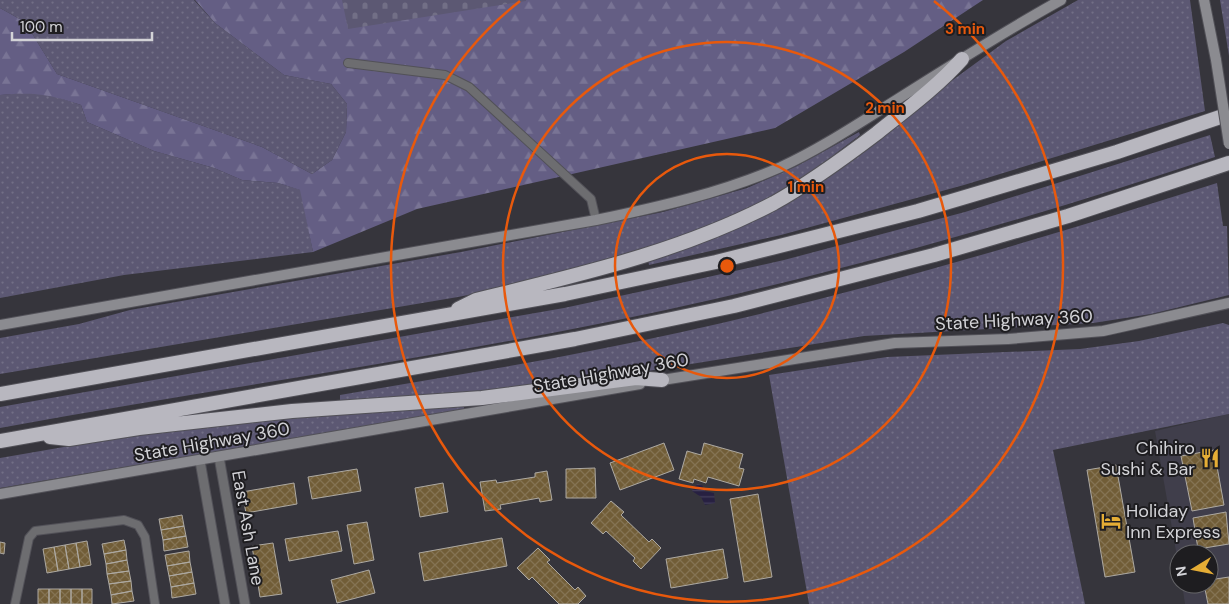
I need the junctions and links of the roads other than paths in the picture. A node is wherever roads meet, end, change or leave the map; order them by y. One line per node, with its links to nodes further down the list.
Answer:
1 (1061, 0): 3 (main road)
2 (1204, 0): 6 (main road, bridge)
3 (962, 59): 8 (main road); 10 (highway)
4 (348, 63): 8 (street)
5 (1229, 114): 10 (highway)
6 (1229, 144)
7 (1229, 163): 14 (highway)
8 (596, 220): 11 (main road)
9 (1229, 303): 12 (main road, State Highway 360)
10 (446, 316): 13 (highway)
11 (0, 325)
12 (662, 380): 14 (highway); 16 (main road, State Highway 360)
13 (0, 394)
14 (32, 436): 15 (highway)
15 (0, 441)
16 (219, 457): 17 (main road, State Highway 360); 22 (street, East Ash Lane)
17 (200, 461): 18 (main road, State Highway 360); 21 (street, East Ash Lane)
18 (0, 494)
19 (15, 604): 20 (street)
20 (155, 604)
21 (225, 604)
22 (245, 604)

